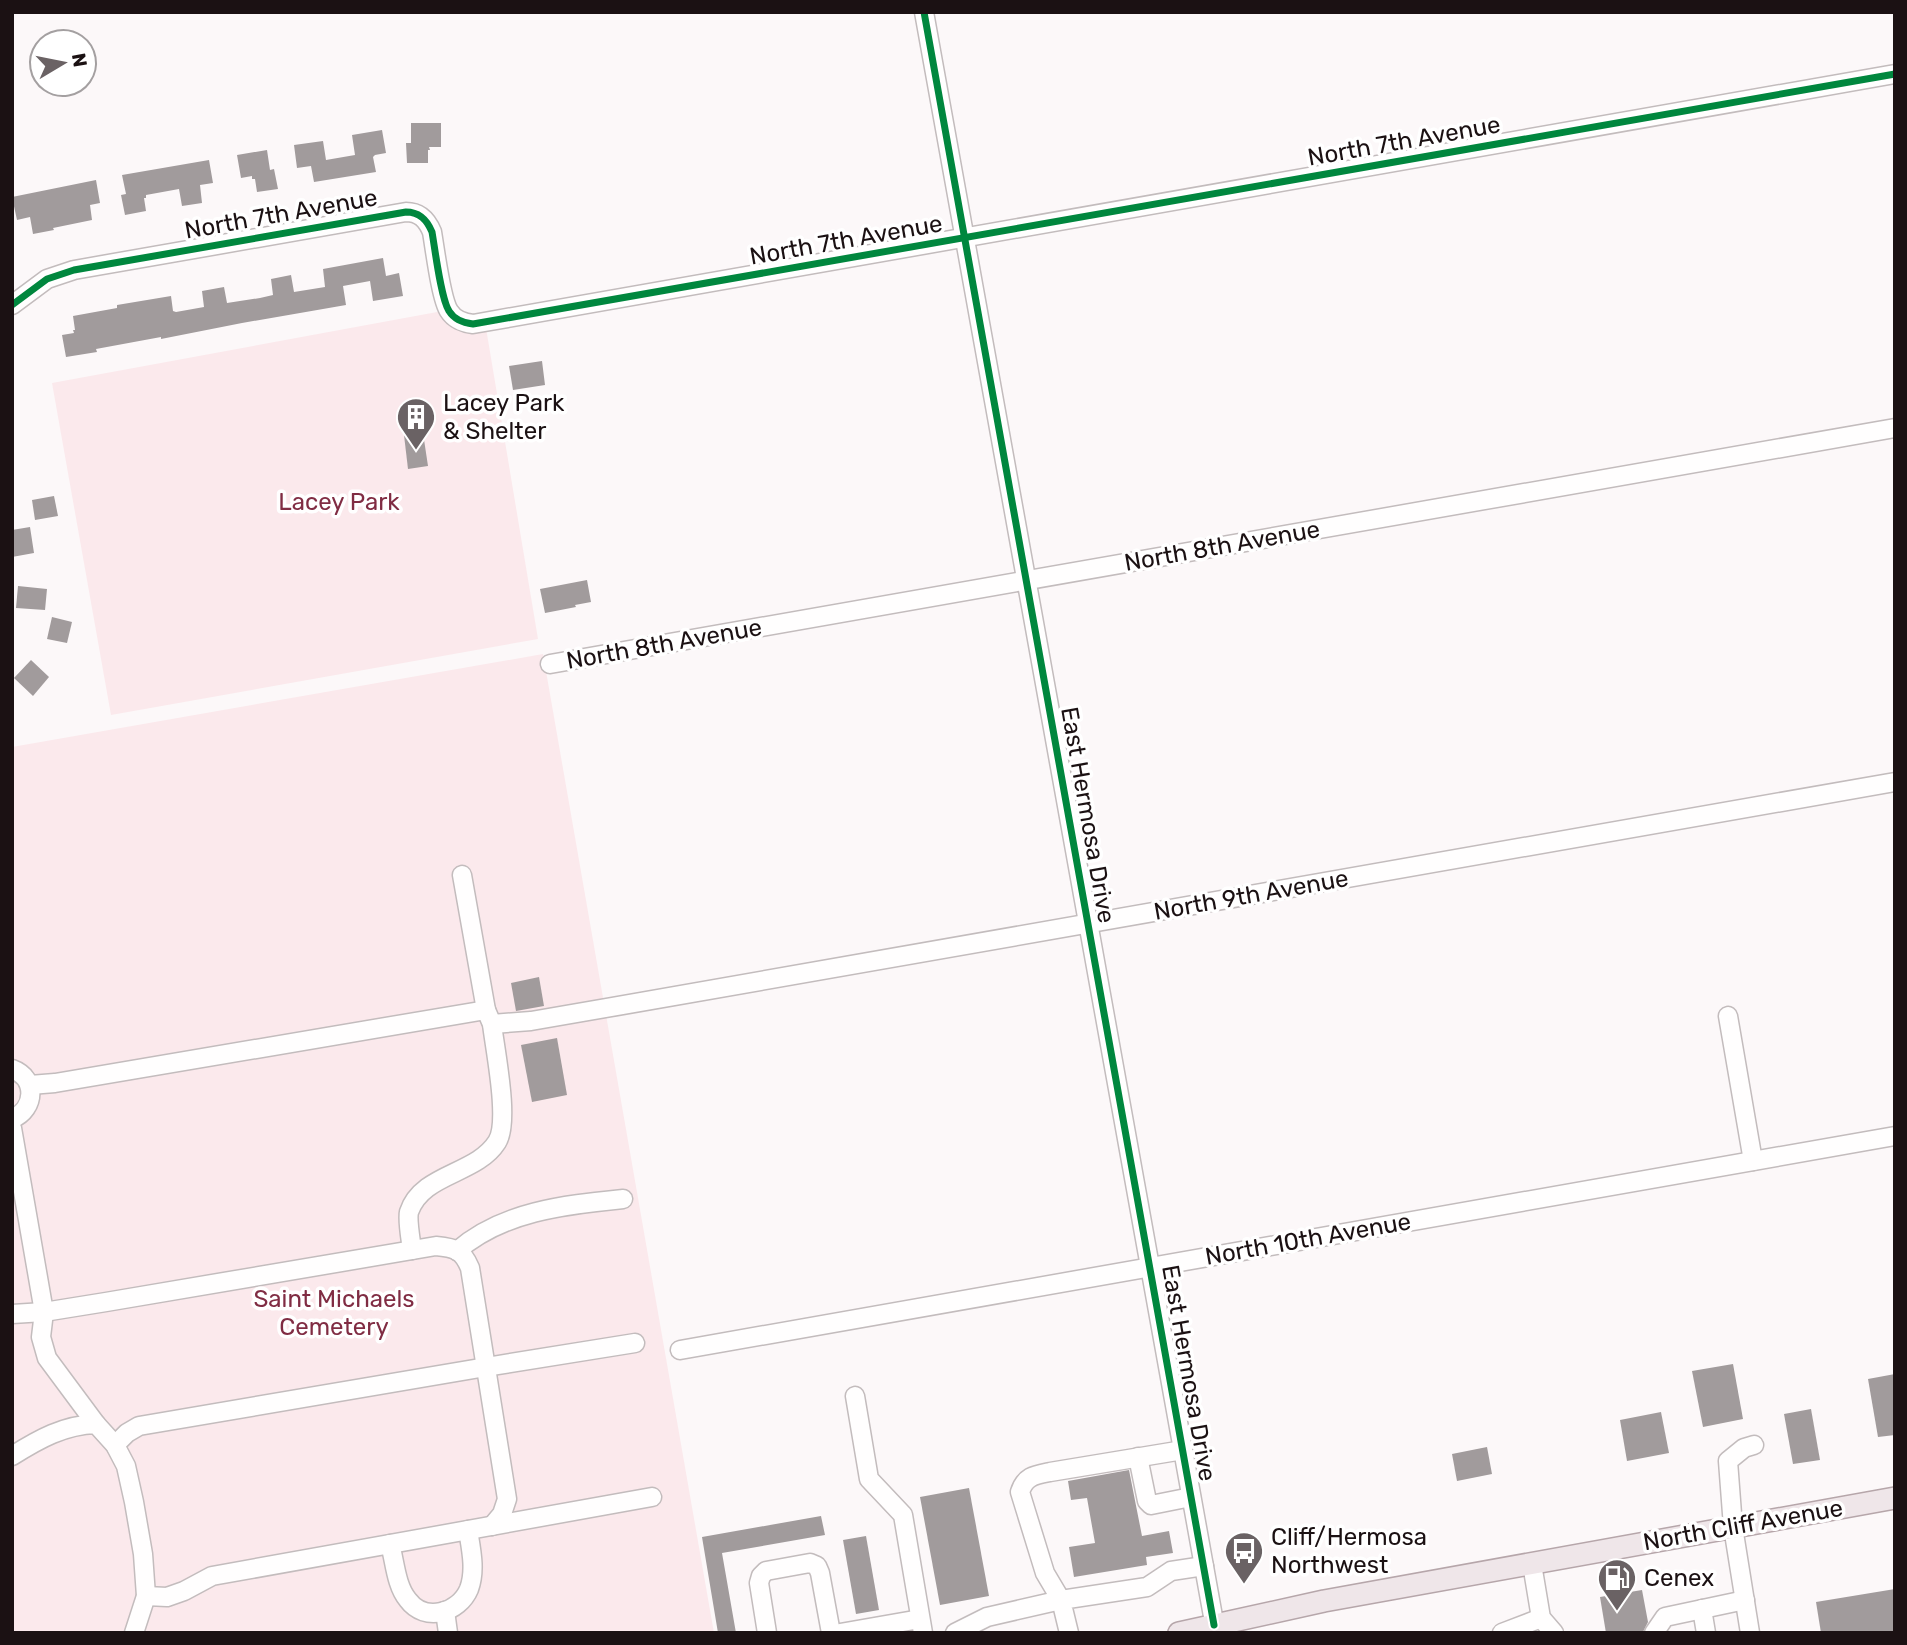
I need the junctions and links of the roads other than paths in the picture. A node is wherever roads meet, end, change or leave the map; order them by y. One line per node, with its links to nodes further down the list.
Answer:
1 (925, 12): 3 (street, East Hermosa Drive)
2 (1895, 74): 3 (street, North 7th Avenue)
3 (965, 239): 4 (street, North 7th Avenue); 6 (street, East Hermosa Drive)
4 (12, 305)
5 (1895, 428): 6 (street, North 8th Avenue)
6 (1027, 580): 7 (street, North 8th Avenue); 10 (street, East Hermosa Drive)
7 (550, 664)
8 (1895, 782): 10 (street, North 9th Avenue)
9 (462, 875): 12 (street)
10 (1088, 924): 12 (street, North 9th Avenue); 22 (street, East Hermosa Drive)
11 (1728, 1016): 18 (street)
12 (489, 1017): 14 (street, North 9th Avenue); 20 (street)
13 (12, 1069): 14 (street)
14 (30, 1085): 15 (street)
15 (12, 1119)
16 (12, 1128): 23 (street)
17 (1895, 1136): 18 (street, North 10th Avenue)
18 (1753, 1161): 22 (street, North 10th Avenue)
19 (623, 1199): 21 (street)
20 (412, 1250): 21 (street); 23 (street)
21 (457, 1251): 27 (street)
22 (1150, 1267): 26 (street, North 10th Avenue); 32 (street, East Hermosa Drive)
23 (44, 1312): 24 (street); 29 (street)
24 (12, 1314)
25 (635, 1343): 27 (street)
26 (680, 1350)
27 (486, 1367): 30 (street); 38 (street)
28 (855, 1396): 50 (street)
29 (96, 1424): 30 (street); 33 (street)
30 (115, 1445): 44 (street)
31 (1754, 1445): 39 (street)
32 (1183, 1450): 34 (street); 36 (street, East Hermosa Drive)
33 (12, 1457)
34 (1138, 1457): 36 (street); 45 (street)
35 (652, 1497): 38 (street)
36 (1191, 1497): 43 (street, East Hermosa Drive)
37 (1895, 1498): 39 (main road, North Cliff Avenue)
38 (492, 1526): 40 (street)
39 (1733, 1527): 42 (main road, North Cliff Avenue); 46 (street)
40 (468, 1530): 41 (street); 48 (street)
41 (390, 1544): 44 (street); 48 (street)
42 (1532, 1564): 49 (street); 51 (main road, North Cliff Avenue)
43 (1204, 1566): 45 (street); 51 (street, East Hermosa Drive)
44 (146, 1596): 52 (street)
45 (1061, 1600): 57 (street); 58 (street)
46 (1745, 1600): 47 (street); 64 (street)
47 (1702, 1609): 62 (street); 63 (street)
48 (444, 1611): 53 (street)
49 (1541, 1618): 60 (street); 61 (street)
50 (922, 1626): 56 (street)
51 (1215, 1629): 59 (main road, North Cliff Avenue)
52 (134, 1633)
53 (448, 1633)
54 (766, 1633): 55 (street)
55 (831, 1633)
56 (840, 1633)
57 (955, 1633)
58 (1069, 1633)
59 (1179, 1633)
60 (1502, 1633)
61 (1554, 1633)
62 (1654, 1633)
63 (1706, 1633)
64 (1751, 1633)

